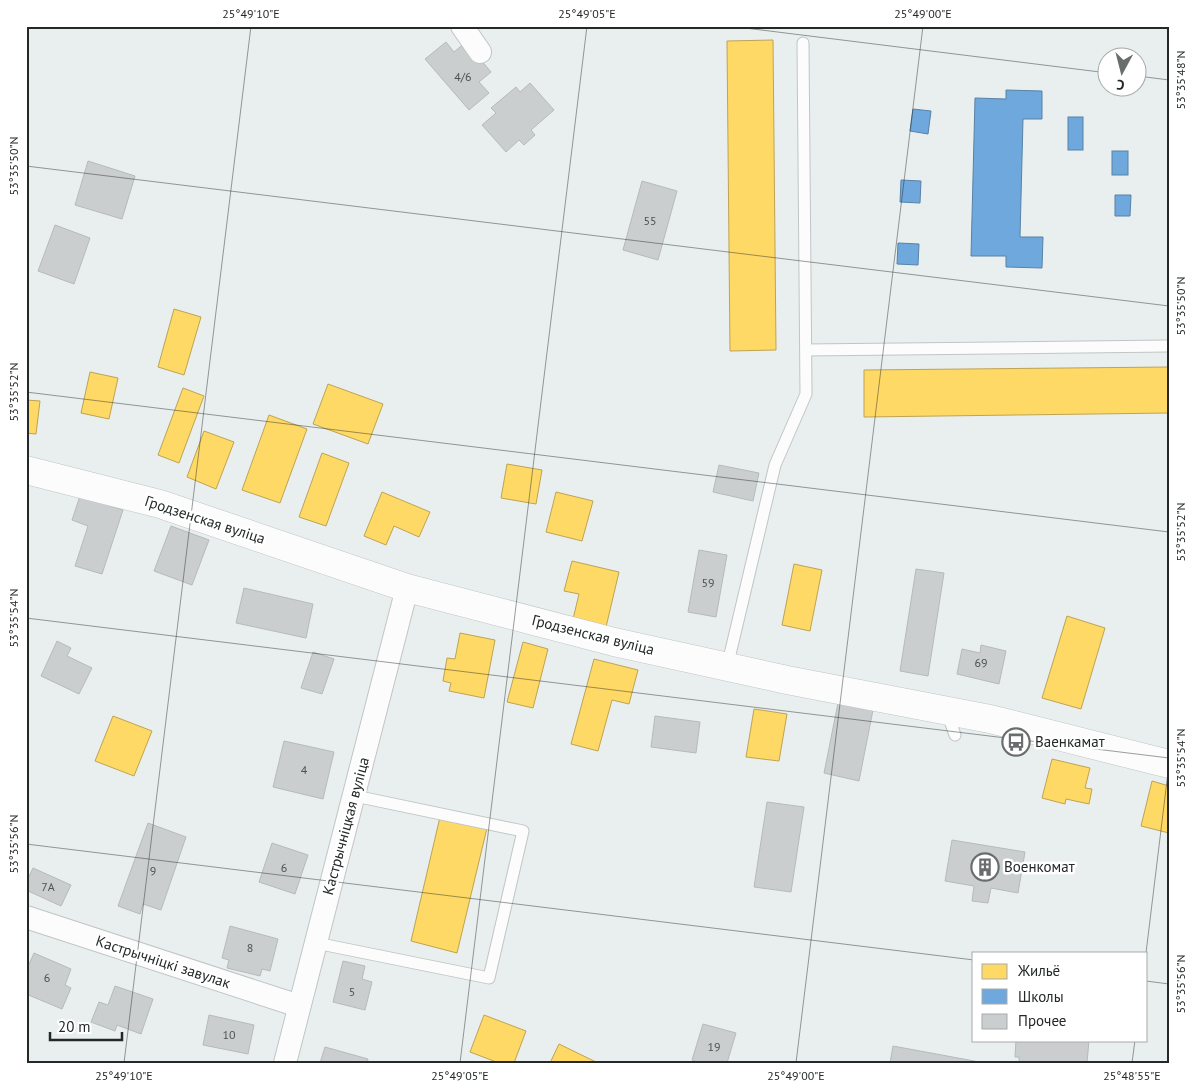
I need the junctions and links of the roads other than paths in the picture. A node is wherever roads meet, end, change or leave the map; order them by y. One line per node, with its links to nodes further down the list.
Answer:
1 (462, 26): 3 (street)
2 (802, 43): 5 (lane)
3 (480, 52)
4 (1169, 346): 5 (lane)
5 (806, 350): 8 (lane)
6 (26, 470): 7 (street, Гродзенская вуліца)
7 (406, 588): 8 (street, Гродзенская вуліца); 10 (street, Кастрычніцкая вуліца)
8 (727, 667): 9 (street, Гродзенская вуліца)
9 (1169, 764)
10 (355, 796): 12 (street, Кастрычніцкая вуліца); 12 (lane)
11 (26, 917): 13 (street, Кастрычніцкі завулак)
12 (316, 942): 13 (street, Кастрычніцкая вуліца)
13 (299, 1006): 14 (street, Кастрычніцкая вуліца)
14 (285, 1063)

